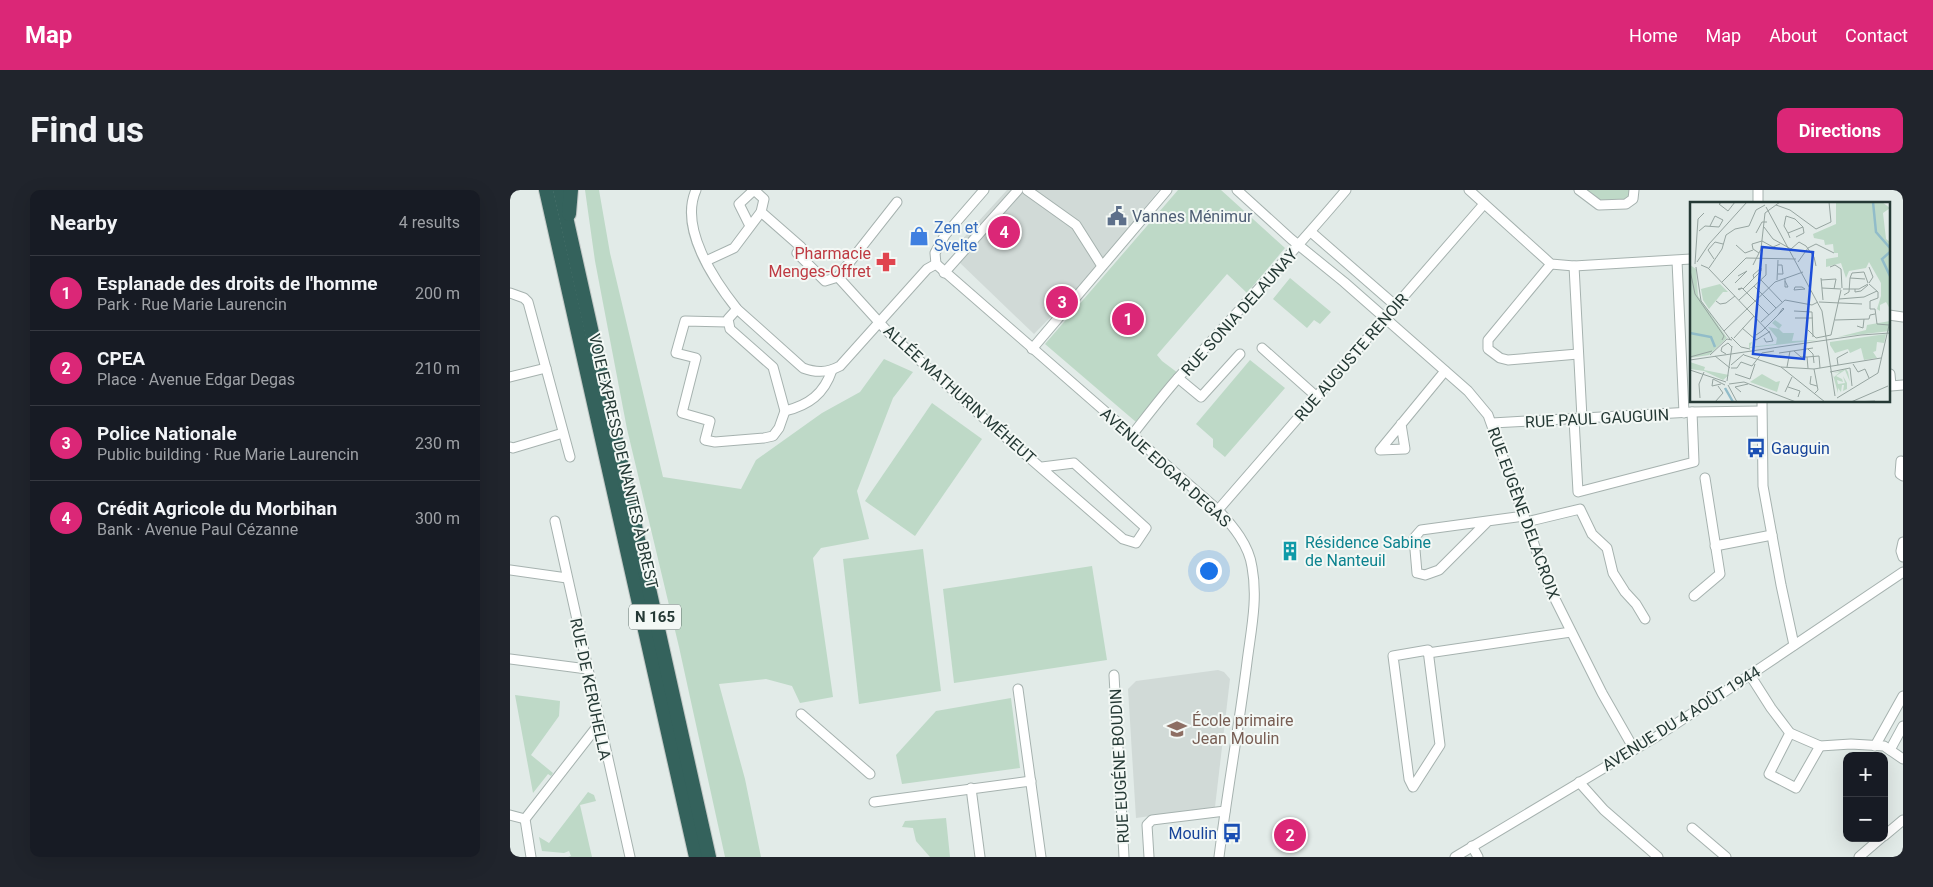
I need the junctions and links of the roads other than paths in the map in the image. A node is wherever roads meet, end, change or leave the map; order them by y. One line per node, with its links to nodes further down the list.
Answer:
1 (539, 190): 20 (highway)
2 (546, 190): 20 (highway, VOIE EXPRESS DE NANTES À BREST / N 165)
3 (560, 190): 18 (highway, VOIE EXPRESS DE NANTES À BREST / N 165)
4 (571, 190): 18 (highway)
5 (696, 190): 24 (street)
6 (984, 190): 26 (street)
7 (1018, 190): 30 (street)
8 (1027, 190): 28 (street)
9 (1167, 190): 28 (street)
10 (1237, 190): 22 (street, RUE EUGÈNE DELACROIX)
11 (1346, 190): 21 (street, RUE SONIA DELAUNAY)
12 (1468, 190): 16 (street)
13 (1579, 190): 14 (street)
14 (1634, 190)
15 (897, 202): 31 (street)
16 (1484, 204): 27 (street); 33 (street, RUE AUGUSTE RENOIR)
17 (761, 212): 19 (street); 19 (street); 31 (street)
18 (568, 225): 113 (highway, VOIE EXPRESS DE NANTES À BREST / N 165)
19 (750, 226): 24 (street)
20 (555, 231): 112 (highway, VOIE EXPRESS DE NANTES À BREST / N 165)
21 (1311, 232): 22 (street, RUE SONIA DELAUNAY); 33 (street)
22 (1299, 246): 37 (street, RUE EUGÈNE DELACROIX); 49 (street, RUE SONIA DELAUNAY)
23 (1690, 259): 25 (street)
24 (706, 261): 34 (street)
25 (1677, 261): 29 (street); 54 (street)
26 (936, 264): 30 (street, AVENUE EDGAR DEGAS); 38 (street)
27 (1551, 264): 29 (street); 43 (street)
28 (1102, 266): 41 (street)
29 (1574, 266): 43 (street)
30 (944, 273): 41 (street, AVENUE EDGAR DEGAS)
31 (838, 277): 38 (street, ALLÉE MATHURIN MÉHEUT)
32 (510, 292): 44 (street)
33 (1396, 306): 37 (street, RUE AUGUSTE RENOIR)
34 (737, 308): 39 (street); 45 (street)
35 (1890, 315): 36 (street)
36 (1903, 317)
37 (1385, 318): 46 (street, RUE EUGÈNE DELACROIX); 51 (street, RUE AUGUSTE RENOIR)
38 (879, 320): 45 (street); 63 (street, ALLÉE MATHURIN MÉHEUT)
39 (727, 322): 53 (street); 53 (street)
40 (1262, 348): 51 (street)
41 (1032, 349): 59 (street, AVENUE EDGAR DEGAS)
42 (1240, 354): 49 (street)
43 (1578, 354): 55 (street)
44 (546, 368): 48 (street); 58 (street)
45 (832, 370): 53 (street)
46 (1445, 371): 56 (street, RUE EUGÈNE DELACROIX); 57 (street)
47 (1890, 374): 50 (street)
48 (510, 377)
49 (1178, 378): 59 (street, RUE SONIA DELAUNAY)
50 (1903, 385)
51 (1317, 397): 66 (street, RUE AUGUSTE RENOIR)
52 (1762, 406): 54 (street, RUE PAUL GAUGUIN); 70 (street)
53 (785, 411)
54 (1688, 413): 55 (street, RUE PAUL GAUGUIN); 55 (street)
55 (1578, 418): 56 (street, RUE PAUL GAUGUIN)
56 (1492, 423): 67 (street, RUE EUGÈNE DELACROIX)
57 (1401, 424)
58 (563, 434): 60 (street); 61 (street)
59 (1132, 434): 66 (street, AVENUE EDGAR DEGAS)
60 (510, 447)
61 (570, 457)
62 (1901, 461): 64 (street)
63 (1042, 467): 63 (street, ALLÉE MATHURIN MÉHEUT)
64 (1903, 476)
65 (1705, 478): 72 (street)
66 (1218, 510): 102 (street, AVENUE EDGAR DEGAS)
67 (1525, 519): 69 (street); 78 (street); 79 (street, RUE EUGÈNE DELACROIX)
68 (555, 521): 76 (street, RUE DE KERUHELLA)
69 (1488, 521): 69 (street)
70 (1772, 535): 72 (street); 80 (street)
71 (1903, 542): 73 (street)
72 (1715, 546): 77 (street)
73 (1903, 557)
74 (510, 570): 76 (street)
75 (1903, 572): 80 (street, AVENUE DU 4 AOÛT 1944)
76 (567, 578): 83 (street, RUE DE KERUHELLA)
77 (1694, 596)
78 (1645, 619)
79 (1571, 632): 81 (street); 94 (street, RUE EUGÈNE DELACROIX)
80 (1794, 645): 85 (street, AVENUE DU 4 AOÛT 1944)
81 (1428, 654): 81 (street)
82 (510, 659): 83 (street)
83 (587, 669): 89 (street, RUE DE KERUHELLA)
84 (1114, 675): 116 (street, RUE EUGÉNE BOUDIN)
85 (1750, 675): 91 (street); 94 (street, AVENUE DU 4 AOÛT 1944)
86 (1018, 689): 98 (street)
87 (1903, 696): 93 (street)
88 (802, 714): 97 (street)
89 (599, 724): 104 (street); 111 (street, RUE DE KERUHELLA)
90 (1903, 726): 95 (street)
91 (1790, 733): 92 (street); 92 (street)
92 (1820, 746): 93 (street)
93 (1875, 746): 95 (street)
94 (1634, 749): 99 (street, AVENUE DU 4 AOÛT 1944)
95 (1890, 750): 96 (street)
96 (1903, 760)
97 (870, 774)
98 (1031, 781): 100 (street); 115 (street)
99 (1579, 782): 109 (street, AVENUE DU 4 AOÛT 1944); 121 (street)
100 (971, 788): 101 (street); 114 (street)
101 (874, 802)
102 (1225, 811): 117 (street); 118 (street, AVENUE EDGAR DEGAS)
103 (510, 815): 104 (street)
104 (526, 819): 110 (street)
105 (1903, 820): 107 (street)
106 (1692, 828): 122 (street)
107 (1888, 833)
108 (1877, 842): 123 (street)
109 (1472, 846): 119 (street, AVENUE DU 4 AOÛT 1944); 120 (street)
110 (531, 857)
111 (630, 857)
112 (696, 857)
113 (709, 857)
114 (980, 857)
115 (1041, 857)
116 (1124, 857)
117 (1149, 857)
118 (1219, 857)
119 (1455, 857)
120 (1478, 857)
121 (1658, 857)
122 (1726, 857)
123 (1859, 857)

